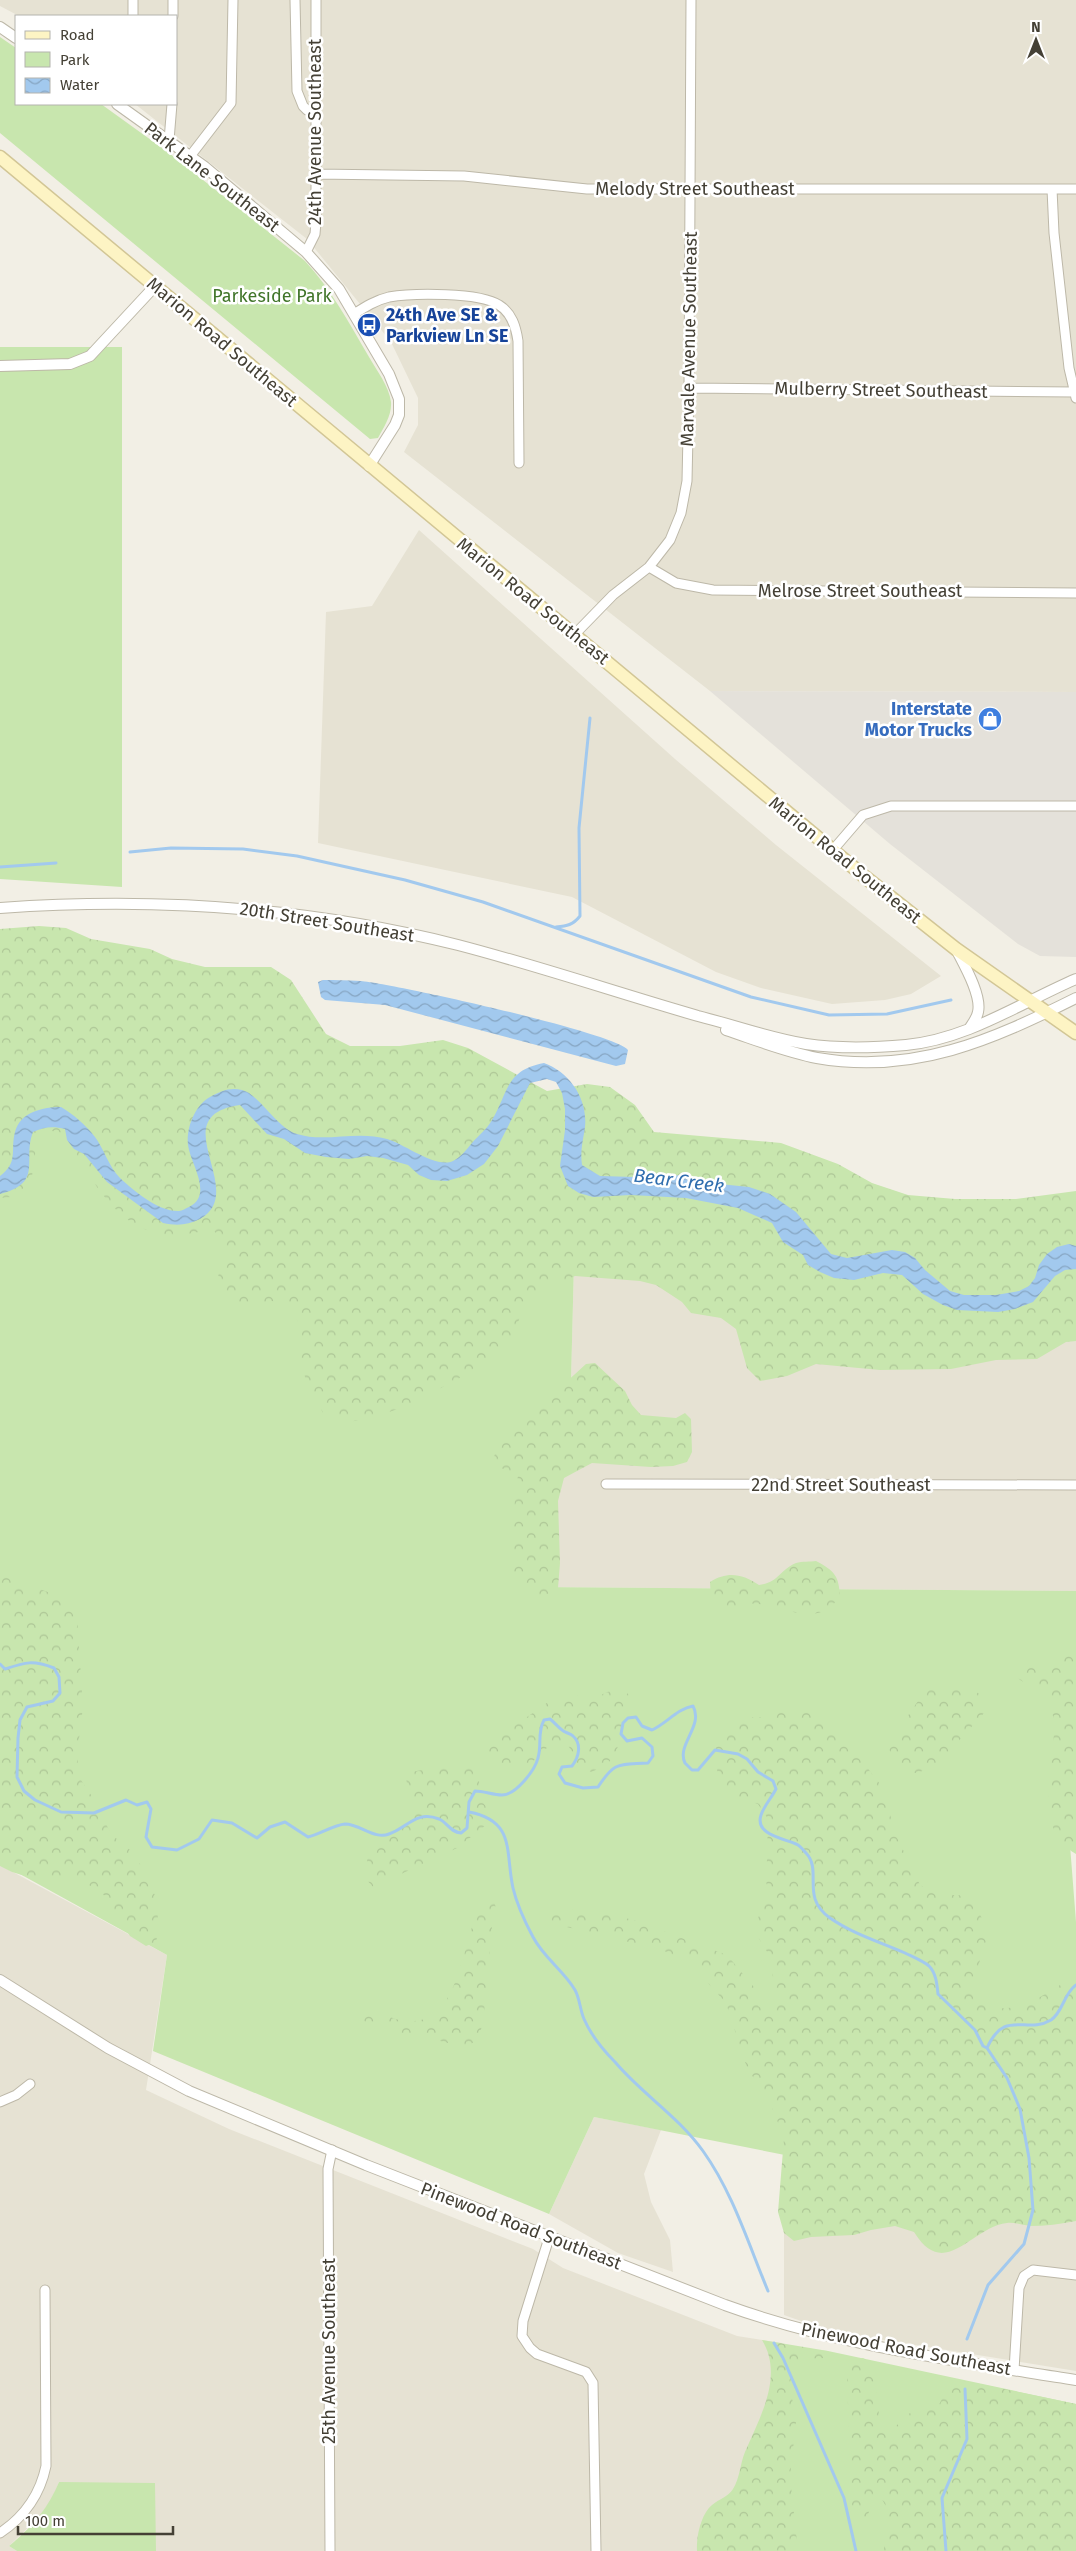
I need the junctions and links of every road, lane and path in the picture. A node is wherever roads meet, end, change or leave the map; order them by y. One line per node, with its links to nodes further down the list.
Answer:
1 (133, 0): 7 (street)
2 (173, 0): 8 (street)
3 (233, 0): 15 (street)
4 (295, 0): 13 (street)
5 (316, 0): 13 (street, 24th Avenue Southeast)
6 (691, 0): 18 (street, Marvale Avenue Southeast)
7 (134, 15)
8 (173, 15)
9 (0, 27): 10 (street)
10 (15, 37)
11 (122, 105): 14 (street, Park Lane Southeast)
12 (172, 105): 14 (street)
13 (315, 110): 17 (street, 24th Avenue Southeast)
14 (169, 140): 15 (street, Park Lane Southeast)
15 (191, 155): 21 (street, Park Lane Southeast)
16 (0, 157): 22 (main road, Marion Road Southeast)
17 (316, 174): 18 (street, Melody Street Southeast); 21 (street, 24th Avenue Southeast)
18 (690, 189): 19 (street, Melody Street Southeast); 25 (street, Marvale Avenue Southeast)
19 (1052, 189): 20 (street, Melody Street Southeast); 26 (street)
20 (1076, 189)
21 (306, 252): 23 (street)
22 (155, 286): 24 (street); 28 (main road, Marion Road Southeast)
23 (354, 314): 27 (street); 28 (street)
24 (0, 366)
25 (689, 388): 26 (street, Mulberry Street Southeast); 29 (street, Marvale Avenue Southeast)
26 (1075, 395)
27 (519, 463)
28 (369, 466): 31 (main road, Marion Road Southeast)
29 (649, 568): 30 (street, Melrose Street Southeast); 31 (street, Marvale Avenue Southeast)
30 (1076, 593)
31 (574, 635): 33 (main road, Marion Road Southeast)
32 (1076, 806): 33 (street)
33 (832, 850): 35 (main road, Marion Road Southeast)
34 (0, 908): 38 (street, 20th Street Southeast)
35 (956, 948): 39 (main road, Marion Road Southeast); 41 (street)
36 (1076, 980): 39 (street, 20th Street Southeast)
37 (1076, 998): 40 (street, 20th Street Southeast)
38 (646, 1001): 40 (street, 20th Street Southeast); 41 (street, 20th Street Southeast)
39 (1029, 1001): 40 (main road, Marion Road Southeast); 41 (street, 20th Street Southeast)
40 (1046, 1013): 42 (main road, Marion Road Southeast)
41 (968, 1030)
42 (1076, 1033)
43 (606, 1484): 44 (street, 22nd Street Southeast)
44 (1076, 1485)
45 (0, 1980): 48 (street, Pinewood Road Southeast)
46 (30, 2084): 47 (street)
47 (0, 2102)
48 (332, 2150): 49 (street, Pinewood Road Southeast); 55 (street, 25th Avenue Southeast)
49 (549, 2238): 52 (street, Pinewood Road Southeast); 56 (street)
50 (1076, 2275): 52 (street)
51 (45, 2290): 54 (street)
52 (1014, 2370): 53 (street, Pinewood Road Southeast)
53 (1076, 2380)
54 (0, 2533)
55 (330, 2551)
56 (596, 2551)

